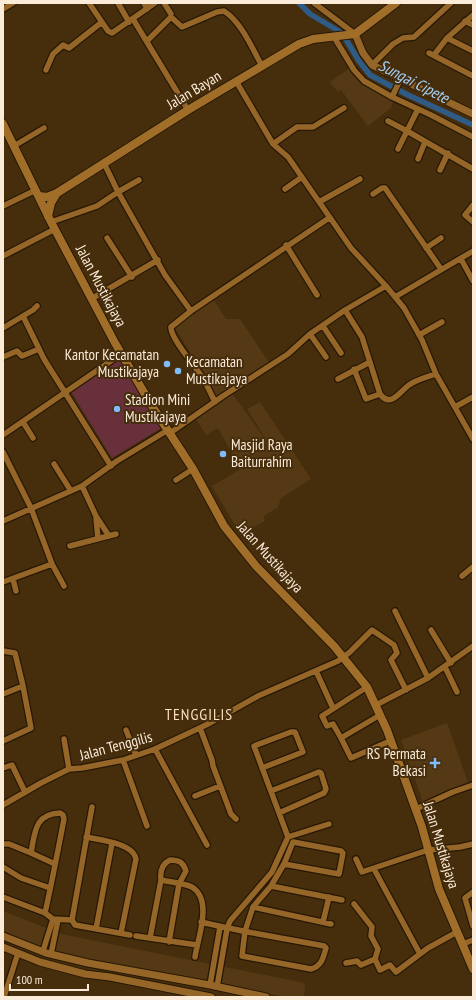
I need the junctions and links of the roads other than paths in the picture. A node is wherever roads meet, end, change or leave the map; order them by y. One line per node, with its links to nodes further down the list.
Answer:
1 (13, 3): 10 (street)
2 (89, 3): 16 (street)
3 (118, 3): 14 (street)
4 (144, 3): 11 (street)
5 (155, 3): 11 (street)
6 (164, 3): 12 (street)
7 (314, 3): 18 (street)
8 (396, 3): 18 (main road)
9 (451, 3): 23 (street)
10 (3, 9)
11 (147, 9): 14 (street)
12 (171, 14)
13 (473, 15): 15 (street)
14 (131, 21): 16 (street); 21 (street)
15 (465, 21): 17 (street); 20 (street)
16 (102, 22): 25 (street)
17 (473, 25)
18 (351, 34): 19 (main road, Jalan Bayan); 23 (street)
19 (335, 37): 24 (main road, Jalan Bayan); 29 (street)
20 (447, 38): 22 (street); 26 (street)
21 (147, 41): 24 (street); 32 (street)
22 (473, 51)
23 (372, 65): 28 (street)
24 (262, 66): 27 (main road, Jalan Bayan)
25 (46, 70)
26 (473, 76)
27 (236, 81): 32 (main road, Jalan Bayan); 40 (street)
28 (399, 82): 29 (street); 33 (street)
29 (393, 95): 31 (street)
30 (344, 108): 40 (street)
31 (418, 109): 37 (street); 38 (street)
32 (188, 110): 45 (main road, Jalan Bayan)
33 (473, 114)
34 (388, 121): 37 (street)
35 (3, 124): 41 (main road, Jalan Mustikajaya)
36 (44, 128): 41 (street)
37 (407, 131): 39 (street); 42 (street)
38 (473, 137)
39 (425, 142): 43 (street); 44 (street)
40 (273, 144): 48 (street)
41 (14, 146): 53 (main road, Jalan Mustikajaya)
42 (398, 150)
43 (448, 153): 46 (street); 47 (street)
44 (418, 159)
45 (104, 163): 52 (street); 54 (main road, Jalan Bayan)
46 (473, 169)
47 (440, 170)
48 (302, 177): 51 (street); 56 (street)
49 (360, 179): 56 (street)
50 (139, 180): 52 (street)
51 (284, 189)
52 (118, 192): 60 (street); 69 (street)
53 (38, 193): 54 (main road, Jalan Bayan); 58 (street); 60 (main road, Jalan Mustikajaya)
54 (57, 193): 60 (main road)
55 (373, 194): 65 (street)
56 (319, 202): 59 (street)
57 (473, 205): 61 (street)
58 (3, 206)
59 (329, 218): 64 (street); 73 (street)
60 (52, 222): 67 (street); 76 (main road, Jalan Mustikajaya)
61 (473, 222)
62 (107, 238): 71 (street)
63 (441, 238): 65 (street)
64 (286, 245): 74 (street); 79 (street)
65 (426, 248): 70 (street)
66 (473, 251): 68 (street)
67 (3, 256)
68 (460, 259): 70 (street); 72 (street)
69 (158, 260): 71 (street); 79 (street)
70 (441, 269): 75 (street)
71 (132, 277): 76 (street)
72 (473, 281)
73 (386, 286): 75 (street); 78 (street)
74 (317, 295)
75 (395, 297): 85 (street)
76 (91, 299): 88 (main road, Jalan Mustikajaya)
77 (37, 306): 80 (street)
78 (345, 310): 82 (street); 91 (street)
79 (191, 311): 98 (street)
80 (23, 316): 83 (street); 86 (street)
81 (442, 322): 85 (street)
82 (322, 326): 84 (street); 87 (street)
83 (3, 328)
84 (310, 334): 90 (street); 98 (street)
85 (419, 335): 93 (street)
86 (39, 349): 89 (street); 95 (street)
87 (341, 353)
88 (121, 354): 95 (street); 101 (main road, Jalan Mustikajaya)
89 (3, 357)
90 (326, 357)
91 (370, 362): 92 (street); 96 (street)
92 (354, 369): 94 (street); 96 (street)
93 (436, 374): 96 (street); 99 (street)
94 (338, 379)
95 (66, 392): 100 (street); 107 (street)
96 (380, 394)
97 (473, 397): 99 (street)
98 (215, 402): 101 (street)
99 (455, 407): 104 (street)
100 (24, 422): 102 (street); 103 (street)
101 (169, 432): 107 (street); 108 (main road, Jalan Mustikajaya)
102 (3, 435)
103 (33, 438)
104 (473, 438)
105 (3, 452): 112 (street)
106 (54, 464): 111 (street)
107 (111, 466): 110 (street)
108 (193, 469): 109 (street); 130 (main road, Jalan Mustikajaya)
109 (176, 480)
110 (82, 486): 111 (street); 113 (street)
111 (71, 491): 112 (street)
112 (31, 508): 114 (street); 119 (street)
113 (96, 516): 116 (street); 117 (street)
114 (3, 521)
115 (116, 534): 116 (street)
116 (109, 536): 117 (street)
117 (98, 539): 118 (street)
118 (70, 546)
119 (52, 564): 122 (street); 124 (street)
120 (473, 568): 121 (street)
121 (462, 576)
122 (13, 579): 123 (street); 125 (street)
123 (3, 582)
124 (64, 586)
125 (16, 591)
126 (395, 611): 134 (street)
127 (431, 630): 131 (street)
128 (473, 646): 131 (street)
129 (3, 651): 135 (street)
130 (344, 657): 133 (street, Jalan Tenggilis); 136 (main road, Jalan Mustikajaya); 137 (street, Jalan Tenggilis)
131 (451, 663): 132 (street)
132 (446, 667): 134 (street); 138 (street)
133 (316, 671): 141 (street); 143 (street, Jalan Tenggilis)
134 (428, 678): 137 (street)
135 (23, 686): 139 (street); 147 (street)
136 (367, 687): 140 (main road, Jalan Mustikajaya); 141 (street)
137 (406, 690): 140 (street)
138 (457, 692)
139 (3, 694)
140 (376, 704): 142 (main road, Jalan Mustikajaya)
141 (333, 708): 145 (street)
142 (380, 715): 145 (street); 148 (main road, Jalan Mustikajaya)
143 (200, 728): 149 (street, Jalan Tenggilis); 156 (street)
144 (126, 730): 150 (street)
145 (341, 738): 148 (street)
146 (64, 739): 154 (street)
147 (3, 741)
148 (390, 741): 162 (main road, Jalan Mustikajaya)
149 (155, 749): 150 (street, Jalan Tenggilis); 172 (street)
150 (136, 755): 151 (street, Jalan Tenggilis)
151 (123, 760): 154 (street, Jalan Tenggilis); 166 (street)
152 (4, 765): 158 (street)
153 (262, 768): 153 (street); 157 (street)
154 (69, 769): 158 (street, Jalan Tenggilis)
155 (473, 785): 162 (street)
156 (220, 786): 159 (street); 164 (street)
157 (271, 791): 163 (street); 163 (street)
158 (25, 792): 160 (street, Jalan Tenggilis)
159 (195, 796)
160 (3, 805)
161 (92, 807): 167 (street)
162 (416, 809): 173 (main road, Jalan Mustikajaya)
163 (279, 813): 168 (street)
164 (236, 818)
165 (329, 824): 168 (street)
166 (147, 826)
167 (86, 837): 169 (street); 193 (street)
168 (288, 837): 199 (street)
169 (112, 843): 200 (street); 203 (street)
170 (3, 844): 174 (street)
171 (473, 844): 173 (street)
172 (207, 845)
173 (428, 850): 179 (street); 202 (main road, Jalan Mustikajaya)
174 (31, 853): 176 (street); 176 (street)
175 (356, 859): 179 (street)
176 (55, 864): 183 (street)
177 (284, 864): 177 (street); 182 (street)
178 (3, 868): 183 (street)
179 (374, 869): 214 (street)
180 (162, 880): 181 (street); 181 (street); 205 (street)
181 (180, 884): 194 (street); 207 (street)
182 (272, 886): 186 (street); 189 (street)
183 (50, 888): 190 (street)
184 (473, 892): 191 (street)
185 (3, 897): 190 (street)
186 (329, 897): 187 (street); 195 (street)
187 (342, 900)
188 (354, 904): 218 (street)
189 (253, 907): 195 (street); 201 (street)
190 (45, 913): 192 (street)
191 (472, 918): 197 (street)
192 (55, 920): 193 (street); 211 (street); 213 (street)
193 (72, 920): 200 (street)
194 (201, 922): 198 (street); 209 (street)
195 (323, 922): 196 (street)
196 (331, 924)
197 (473, 926)
198 (220, 927): 199 (street); 215 (street)
199 (227, 928): 201 (street); 217 (street)
200 (96, 929): 203 (street)
201 (245, 931): 201 (street)
202 (457, 932): 208 (main road, Jalan Mustikajaya); 214 (street)
203 (121, 933): 205 (street)
204 (3, 936): 211 (street)
205 (150, 938): 207 (street)
206 (473, 940): 208 (street)
207 (169, 942): 209 (street)
208 (463, 944): 220 (main road, Jalan Mustikajaya)
209 (197, 945): 216 (street)
210 (3, 947): 212 (street)
211 (43, 951): 213 (street)
212 (18, 953): 222 (street); 223 (street)
213 (51, 954): 221 (street)
214 (420, 954): 218 (street)
215 (214, 955): 217 (street); 221 (street)
216 (195, 957)
217 (222, 957): 221 (street)
218 (375, 960): 219 (street)
219 (346, 963)
220 (473, 969)
221 (213, 986): 224 (street)
222 (4, 997)
223 (211, 997)
224 (266, 997)

